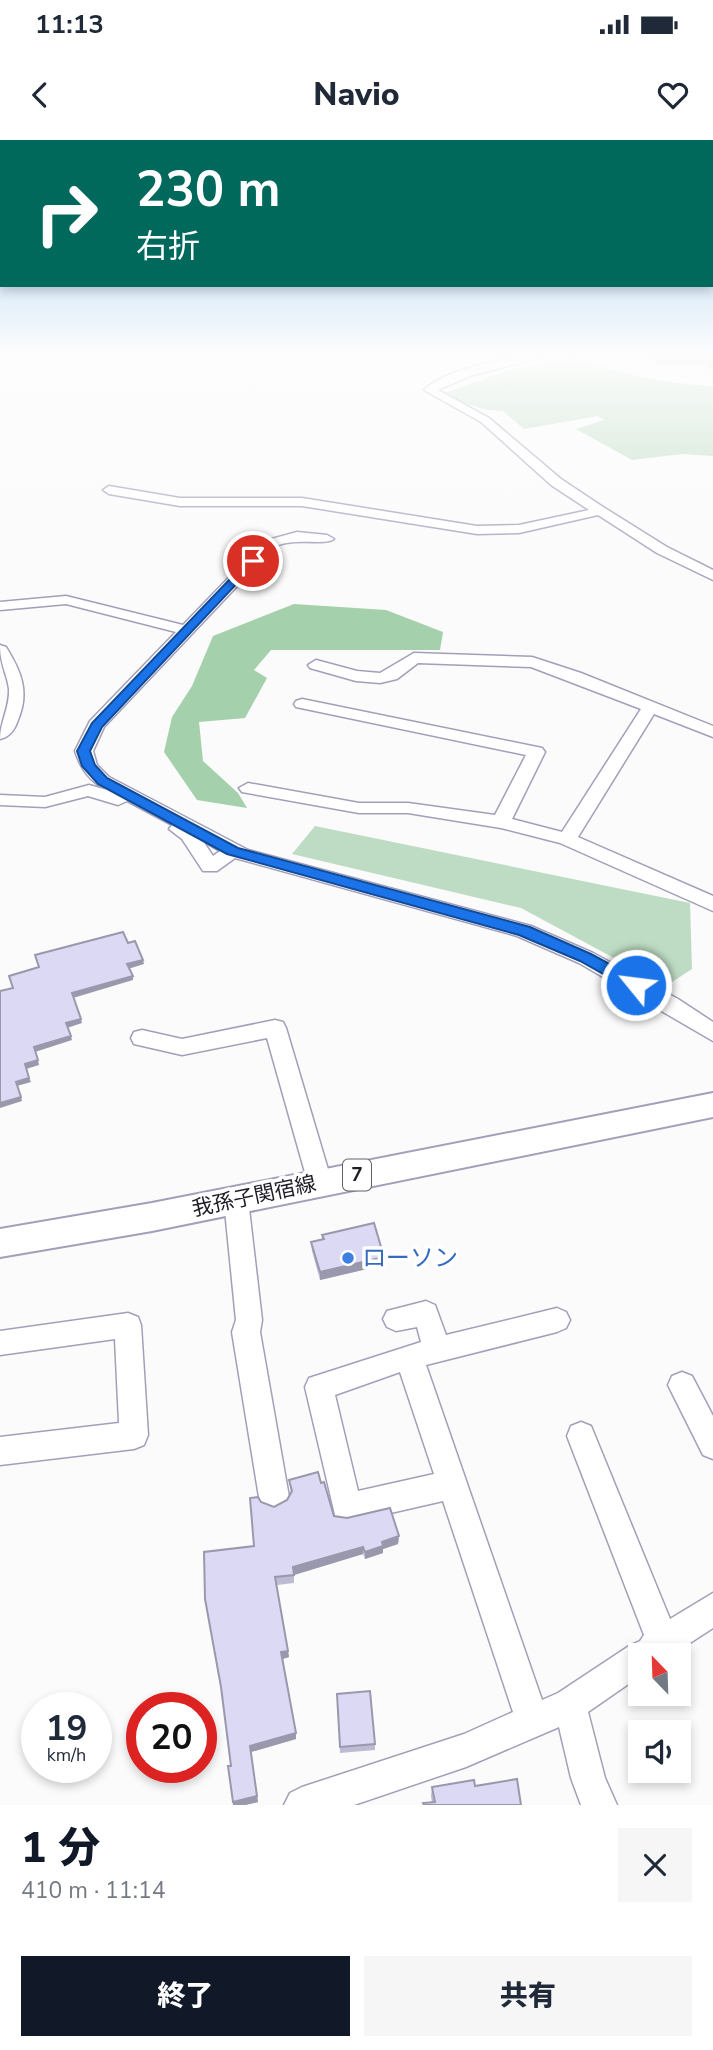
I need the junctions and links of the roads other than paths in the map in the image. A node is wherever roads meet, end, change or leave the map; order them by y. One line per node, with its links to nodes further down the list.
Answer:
1 (500, 433): 3 (street)
2 (109, 490): 3 (street)
3 (600, 512): 5 (street)
4 (327, 539): 7 (street)
5 (713, 576)
6 (0, 606): 7 (street)
7 (186, 630): 18 (street)
8 (0, 650): 13 (street)
9 (316, 665): 11 (street)
10 (302, 704): 16 (street)
11 (651, 706): 12 (street); 17 (street)
12 (713, 732)
13 (0, 734)
14 (247, 788): 16 (street)
15 (0, 800): 18 (street)
16 (501, 822): 17 (street)
17 (567, 839): 19 (street)
18 (233, 851): 20 (street)
19 (713, 904)
20 (713, 1033)
21 (142, 1038): 23 (street)
22 (713, 1105): 23 (main road, 我孫子関宿線 / 7)
23 (320, 1183): 24 (main road, 我孫子関宿線 / 7)
24 (236, 1200): 25 (main road, 我孫子関宿線 / 7); 35 (street)
25 (0, 1243)
26 (396, 1319): 29 (street)
27 (556, 1321): 29 (street)
28 (0, 1343): 33 (street)
29 (423, 1354): 34 (street); 34 (street)
30 (682, 1385): 32 (street)
31 (582, 1436): 37 (street)
32 (713, 1445)
33 (0, 1451)
34 (452, 1484): 41 (street)
35 (274, 1497)
36 (713, 1609): 38 (street)
37 (647, 1643)
38 (661, 1643)
39 (628, 1665): 40 (street)
40 (570, 1705): 41 (street); 43 (street)
41 (533, 1721): 42 (street)
42 (302, 1805)
43 (599, 1805)

